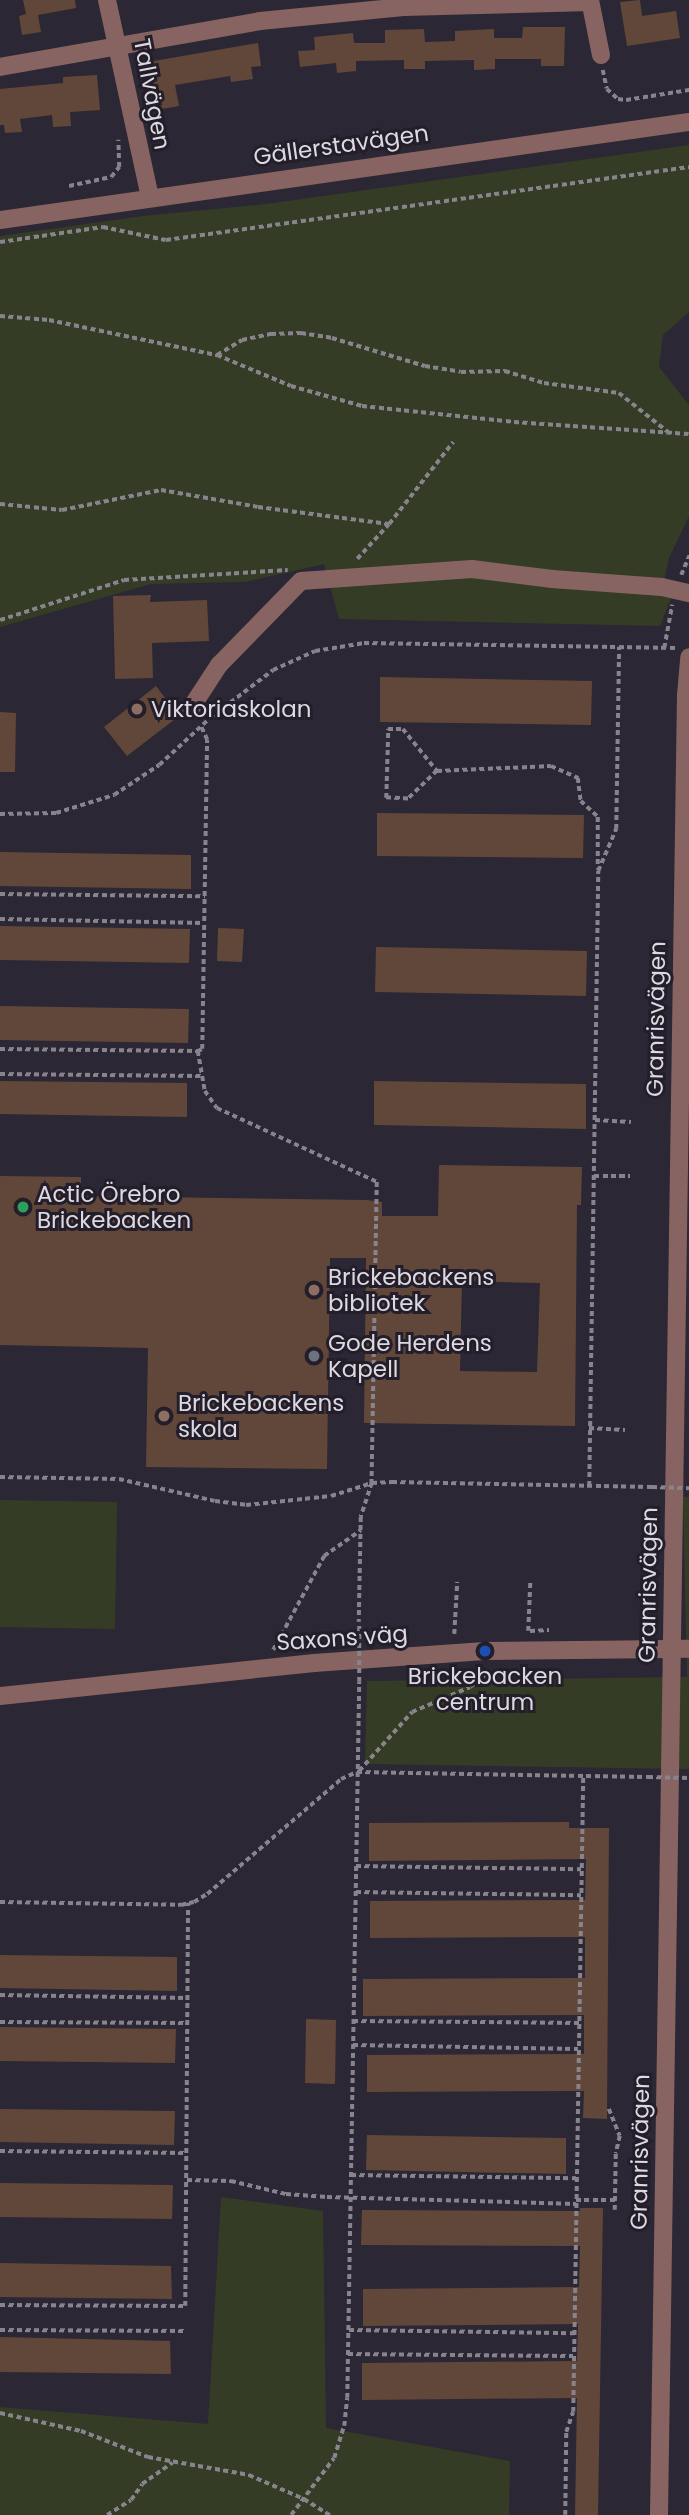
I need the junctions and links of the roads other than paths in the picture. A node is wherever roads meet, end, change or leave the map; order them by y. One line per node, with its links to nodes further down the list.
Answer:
1 (107, 0): 3 (street, Tallvägen)
2 (590, 1): 3 (street); 4 (street)
3 (118, 46): 5 (street); 7 (street, Tallvägen)
4 (601, 55)
5 (0, 67)
6 (689, 122): 7 (street, Gällerstavägen)
7 (150, 197): 8 (street, Gällerstavägen)
8 (0, 220)
9 (689, 593): 11 (street)
10 (686, 652): 12 (street, Granrisvägen)
11 (189, 711)
12 (680, 1648): 13 (street, Saxons väg); 14 (street, Granrisvägen)
13 (0, 1696)
14 (659, 2515)

